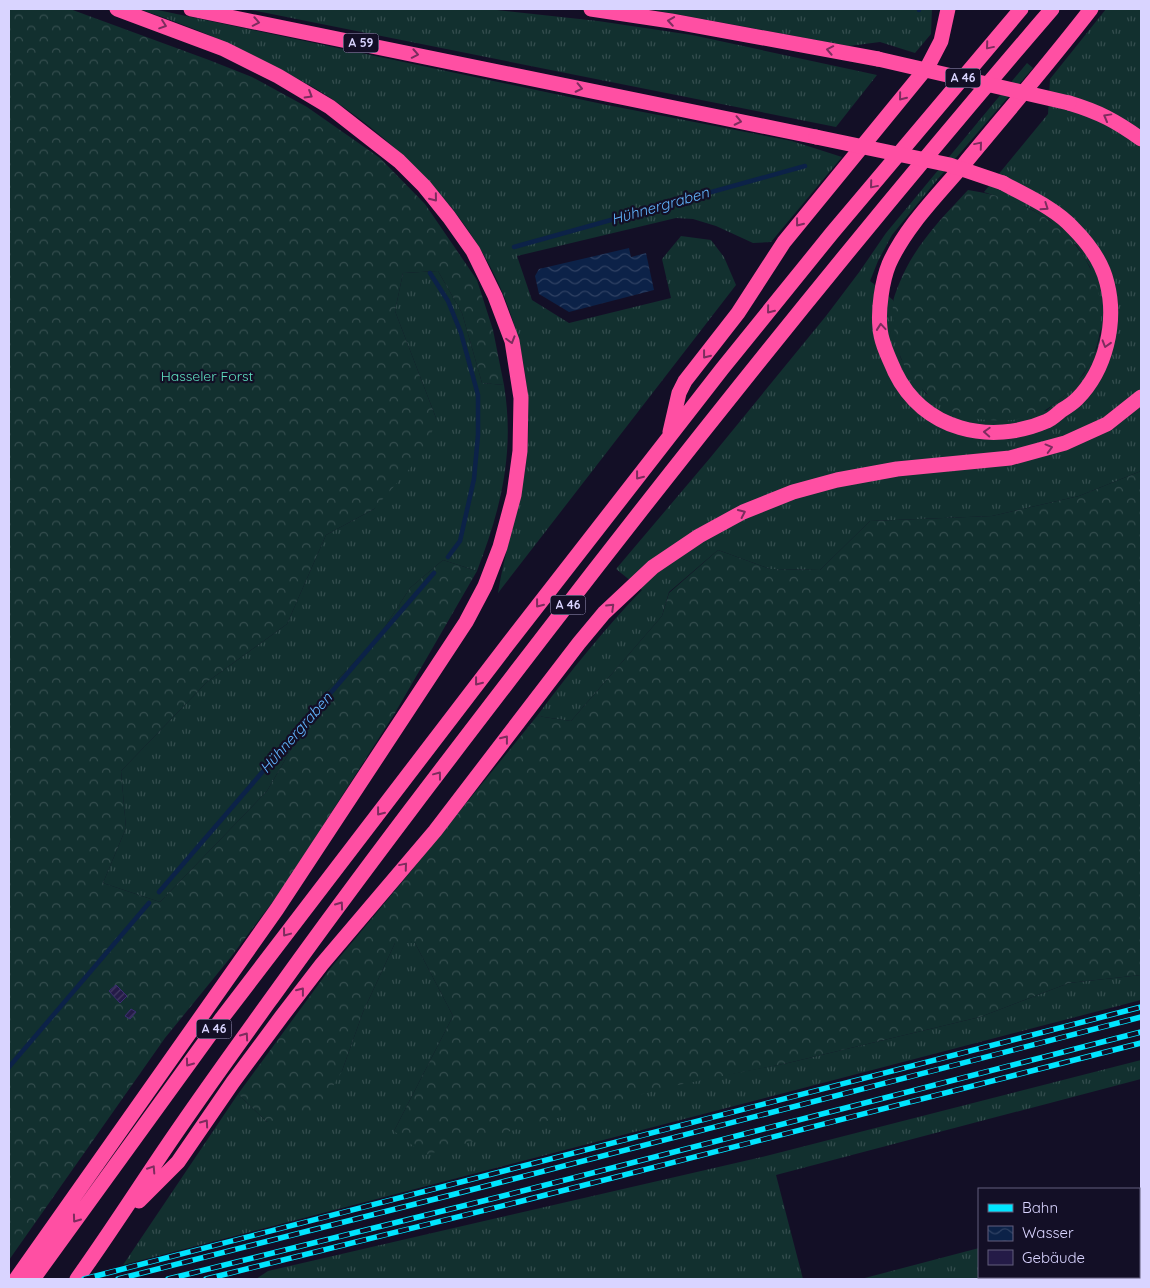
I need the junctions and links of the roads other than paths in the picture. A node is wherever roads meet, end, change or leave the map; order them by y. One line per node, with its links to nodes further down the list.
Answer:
1 (117, 9): 13 (highway, one-way to 13)
2 (191, 9): 7 (highway, A 59, one-way to 7, bridge)
3 (591, 9): 8 (highway, one-way to 3, bridge)
4 (948, 9): 10 (highway, one-way to 10)
5 (1021, 9): 10 (highway, A 46, one-way to 10)
6 (1052, 9): 11 (highway, A 46, one-way to 6)
7 (1091, 9)
8 (1141, 139)
9 (1141, 397): 11 (highway, one-way to 9)
10 (669, 437): 12 (highway, A 46, one-way to 12)
11 (116, 1225): 14 (highway, A 46)
12 (37, 1273)
13 (16, 1279)
14 (77, 1279)

